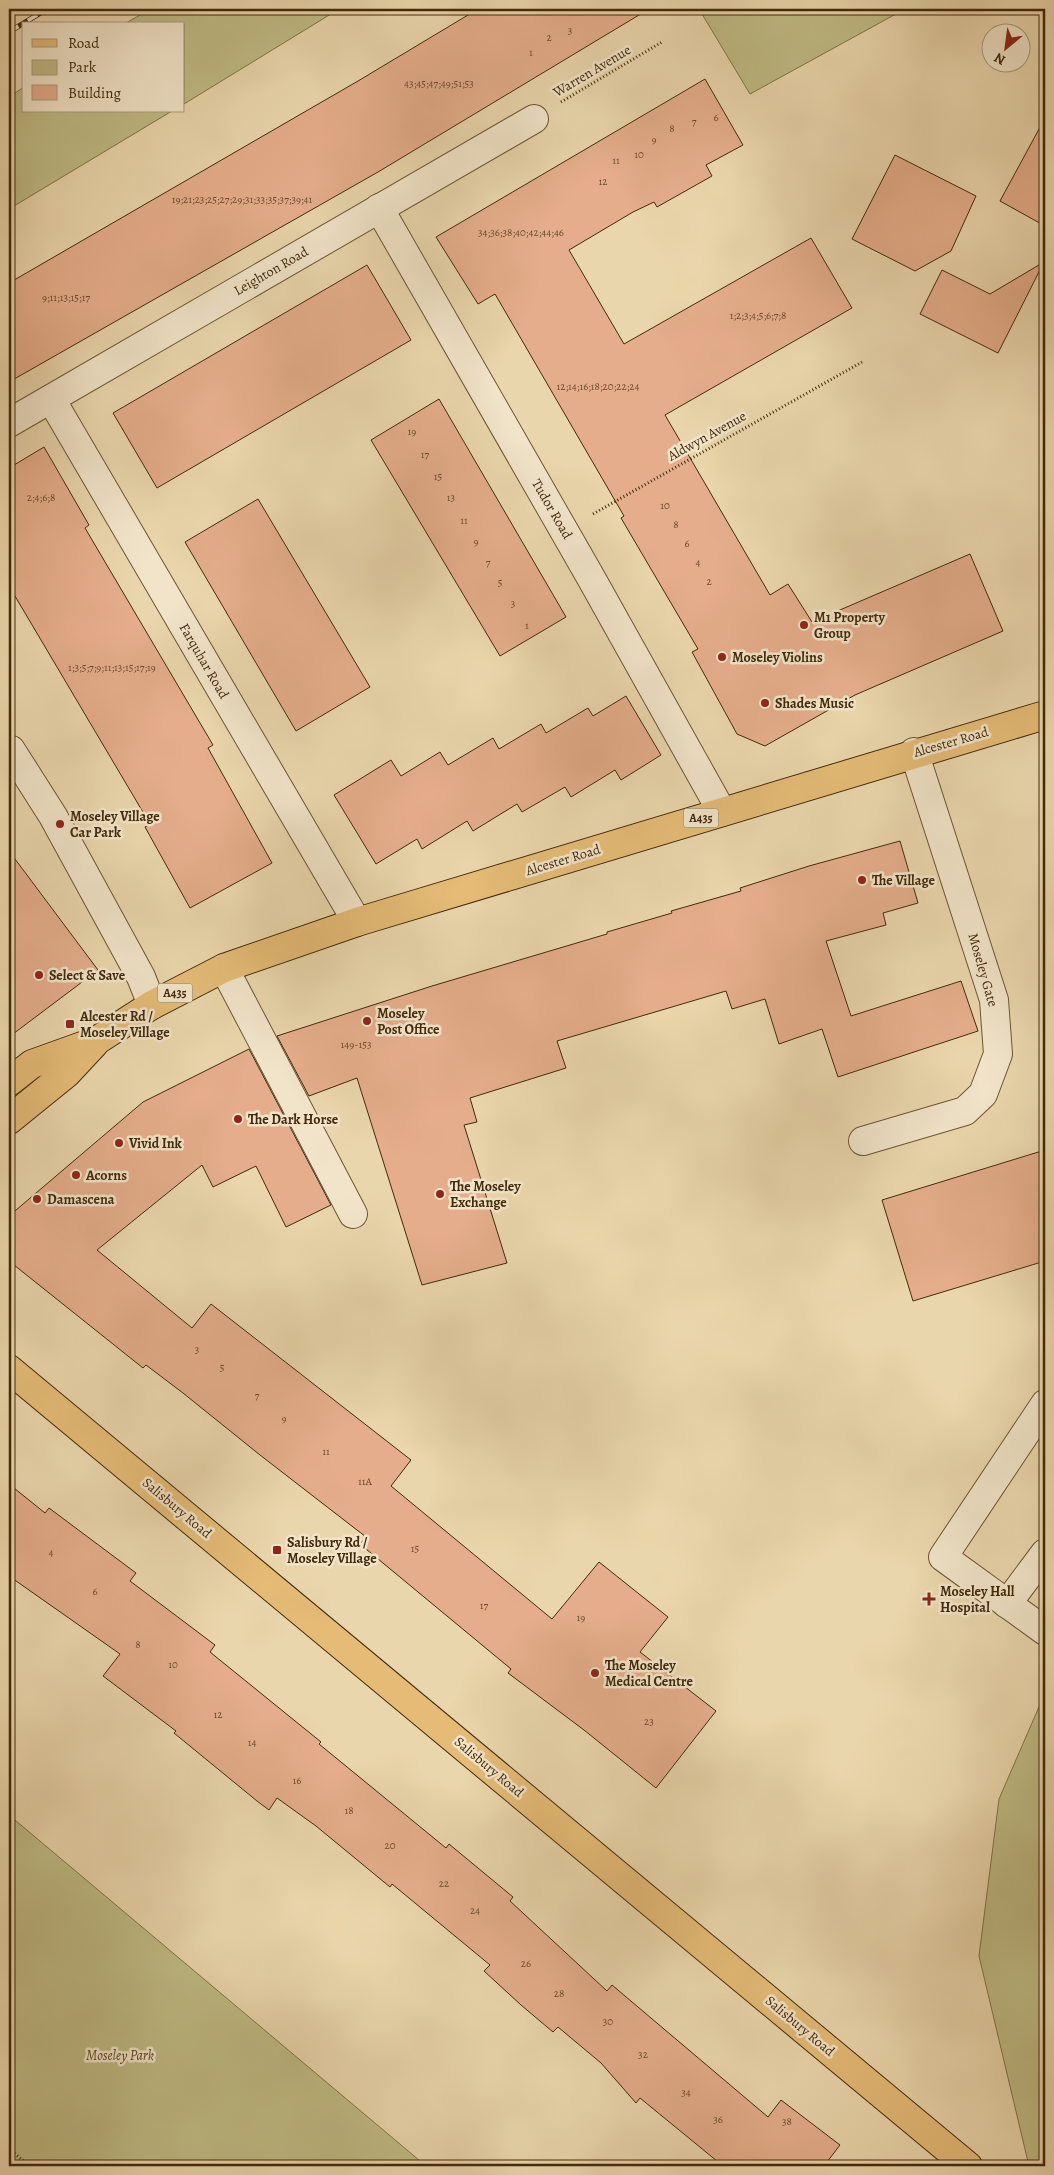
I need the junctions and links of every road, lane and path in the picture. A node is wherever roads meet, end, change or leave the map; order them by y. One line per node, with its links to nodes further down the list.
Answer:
1 (662, 42): 2 (path, Warren Avenue)
2 (534, 119): 3 (street, Leighton Road)
3 (379, 208): 5 (street, Leighton Road); 7 (street, Tudor Road)
4 (862, 362): 7 (path, Aldwyn Avenue)
5 (51, 399): 6 (street, Leighton Road); 12 (street, Farquhar Road)
6 (9, 424)
7 (564, 530): 11 (street, Tudor Road)
8 (1045, 714): 10 (main road, Alcester Road / A435)
9 (10, 750): 14 (street)
10 (914, 752): 11 (main road, Alcester Road / A435); 18 (street, Moseley Gate)
11 (722, 812): 12 (main road, Alcester Road / A435)
12 (357, 922): 13 (main road, Alcester Road / A435)
13 (224, 968): 14 (main road, Alcester Road / A435); 19 (street)
14 (152, 1005): 15 (main road, Alcester Road / A435)
15 (96, 1041): 16 (main road, Alcester Road / A435); 17 (main road, Alcester Road / A435)
16 (9, 1082)
17 (9, 1120)
18 (864, 1141)
19 (353, 1214)
20 (9, 1369): 27 (main road, Salisbury Road)
21 (1045, 1404): 23 (street)
22 (1045, 1553): 23 (street)
23 (1007, 1604): 24 (street)
24 (1045, 1631)
25 (9, 2149): 26 (path)
26 (30, 2166)
27 (968, 2166)

